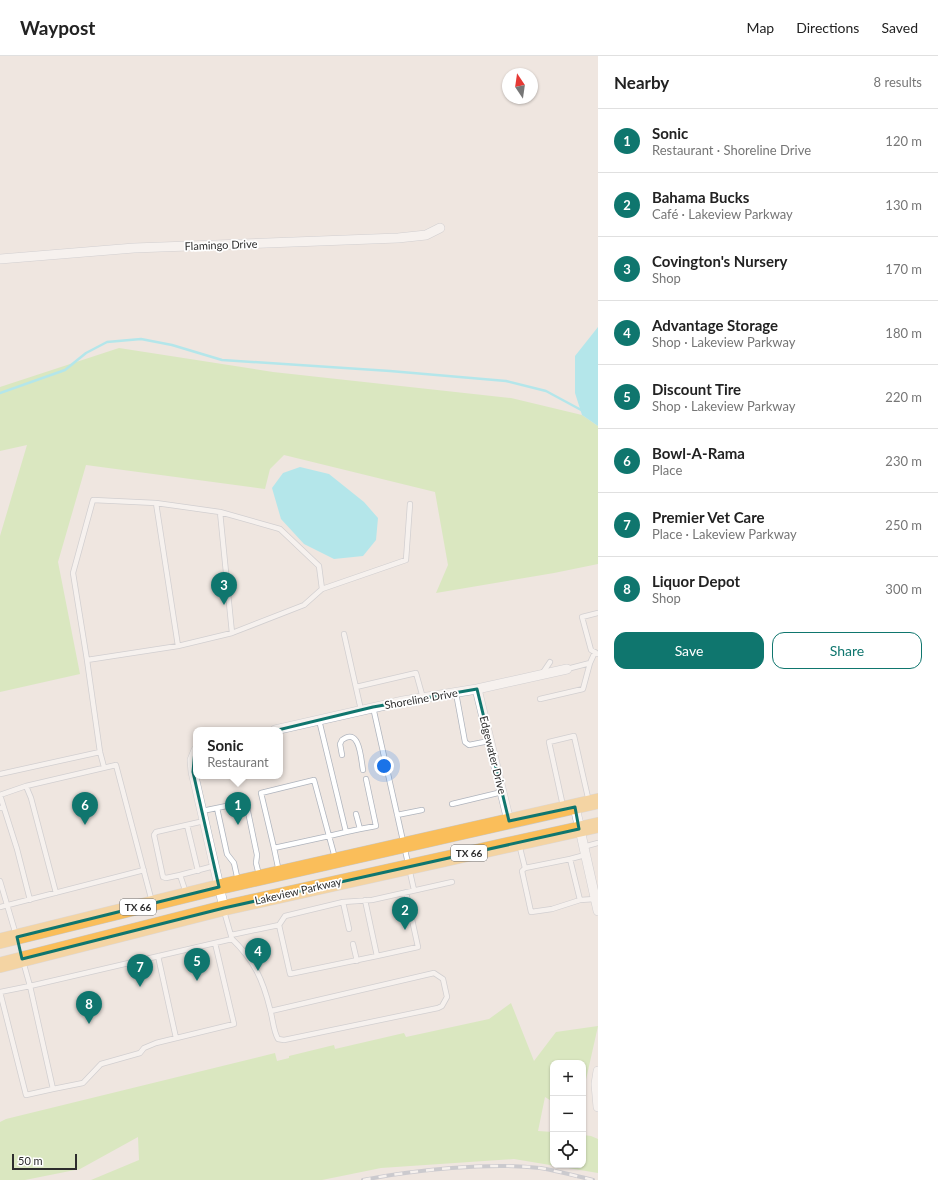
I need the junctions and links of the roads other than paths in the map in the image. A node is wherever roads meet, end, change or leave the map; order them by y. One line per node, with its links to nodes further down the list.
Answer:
1 (440, 228): 2 (street, Flamingo Drive)
2 (0, 259)
3 (156, 503): 5 (lane); 10 (lane); 12 (lane)
4 (410, 504): 6 (lane)
5 (220, 512): 6 (lane); 8 (lane)
6 (322, 589): 8 (lane)
7 (598, 613): 11 (lane)
8 (232, 633): 10 (lane)
9 (344, 634): 17 (lane)
10 (178, 646): 12 (lane)
11 (596, 653): 14 (lane)
12 (87, 660): 27 (lane)
13 (550, 662): 16 (lane)
14 (590, 663): 15 (lane); 21 (lane)
15 (567, 669): 16 (street, Shoreline Drive)
16 (541, 676): 18 (street, Shoreline Drive)
17 (356, 687): 20 (lane); 23 (lane)
18 (477, 689): 19 (street, Shoreline Drive); 26 (street, Edgewater Drive)
19 (456, 693): 20 (street, Shoreline Drive); 26 (lane)
20 (422, 698): 22 (street, Shoreline Drive)
21 (540, 699)
22 (373, 707): 23 (street, Shoreline Drive); 46 (lane)
23 (361, 710): 24 (street, Shoreline Drive)
24 (319, 720): 25 (street, Shoreline Drive); 53 (lane)
25 (283, 728)
26 (490, 740): 37 (street, Edgewater Drive)
27 (100, 752): 30 (lane); 33 (lane)
28 (342, 755): 31 (lane)
29 (193, 758): 32 (street)
30 (104, 767): 36 (lane); 65 (lane)
31 (363, 770)
32 (193, 772)
33 (0, 774)
34 (195, 779): 44 (street)
35 (366, 779): 51 (lane)
36 (26, 786): 40 (lane); 76 (lane)
37 (502, 792): 39 (lane); 48 (street, Edgewater Drive)
38 (594, 802): 42 (main road, Lakeview Parkway / TX 66); 42 (lane)
39 (452, 804)
40 (2, 808): 78 (lane)
41 (217, 808): 44 (lane); 69 (lane); 72 (lane)
42 (569, 808): 48 (main road, Lakeview Parkway / TX 66); 52 (street)
43 (422, 810): 46 (lane)
44 (202, 812): 47 (street)
45 (356, 814): 51 (lane)
46 (397, 815): 57 (lane)
47 (204, 821): 49 (lane); 62 (street)
48 (509, 821): 57 (main road, Lakeview Parkway / TX 66)
49 (187, 825): 66 (lane); 68 (lane)
50 (598, 825): 52 (main road, Lakeview Parkway / TX 66)
51 (360, 829): 53 (lane)
52 (579, 829): 55 (main road, Lakeview Parkway / TX 66); 59 (street)
53 (346, 832): 54 (lane)
54 (329, 836): 58 (lane); 58 (lane); 61 (lane)
55 (519, 842): 63 (main road, Lakeview Parkway / TX 66); 64 (lane)
56 (598, 843): 59 (lane)
57 (404, 846): 61 (main road, Lakeview Parkway / TX 66); 63 (lane)
58 (274, 848): 67 (lane)
59 (584, 851): 60 (lane); 83 (street)
60 (570, 859): 64 (lane); 80 (lane)
61 (336, 860): 67 (main road, Lakeview Parkway / TX 66)
62 (214, 866): 66 (lane); 73 (street)
63 (408, 867): 74 (lane); 86 (main road, Lakeview Parkway / TX 66)
64 (525, 868): 80 (lane)
65 (144, 870): 76 (lane); 82 (lane)
66 (198, 871): 68 (lane)
67 (279, 873): 69 (main road, Lakeview Parkway / TX 66)
68 (180, 875): 77 (lane)
69 (260, 878): 72 (main road, Lakeview Parkway / TX 66)
70 (0, 881): 84 (lane)
71 (452, 882): 74 (lane)
72 (238, 883): 73 (main road, Lakeview Parkway / TX 66)
73 (219, 887): 77 (main road, Lakeview Parkway / TX 66); 86 (street)
74 (414, 890): 75 (lane)
75 (406, 892): 79 (lane); 95 (lane)
76 (56, 893): 78 (lane)
77 (186, 895): 82 (main road, Lakeview Parkway / TX 66)
78 (30, 900): 84 (lane)
79 (365, 900): 81 (lane); 95 (lane)
80 (580, 900): 83 (lane)
81 (343, 902): 87 (lane); 88 (lane)
82 (153, 903): 89 (main road, Lakeview Parkway / TX 66)
83 (597, 904)
84 (7, 906): 85 (lane); 89 (lane)
85 (0, 907)
86 (224, 908): 90 (lane); 96 (main road, Lakeview Parkway / TX 66)
87 (279, 925): 90 (lane); 97 (lane)
88 (349, 928)
89 (17, 937): 91 (main road, Lakeview Parkway / TX 66); 96 (main road)
90 (231, 937): 92 (lane); 100 (lane)
91 (0, 941)
92 (215, 943): 94 (lane); 101 (lane)
93 (353, 944): 97 (lane)
94 (158, 956): 99 (lane); 101 (lane)
95 (377, 956): 97 (lane)
96 (22, 959): 98 (main road, Lakeview Parkway / TX 66); 99 (lane)
97 (357, 961)
98 (0, 965)
99 (30, 986): 103 (lane); 103 (lane)
100 (271, 1011): 100 (lane)
101 (176, 1038): 103 (lane)
102 (598, 1071): 104 (street)
103 (53, 1089)
104 (598, 1107)

